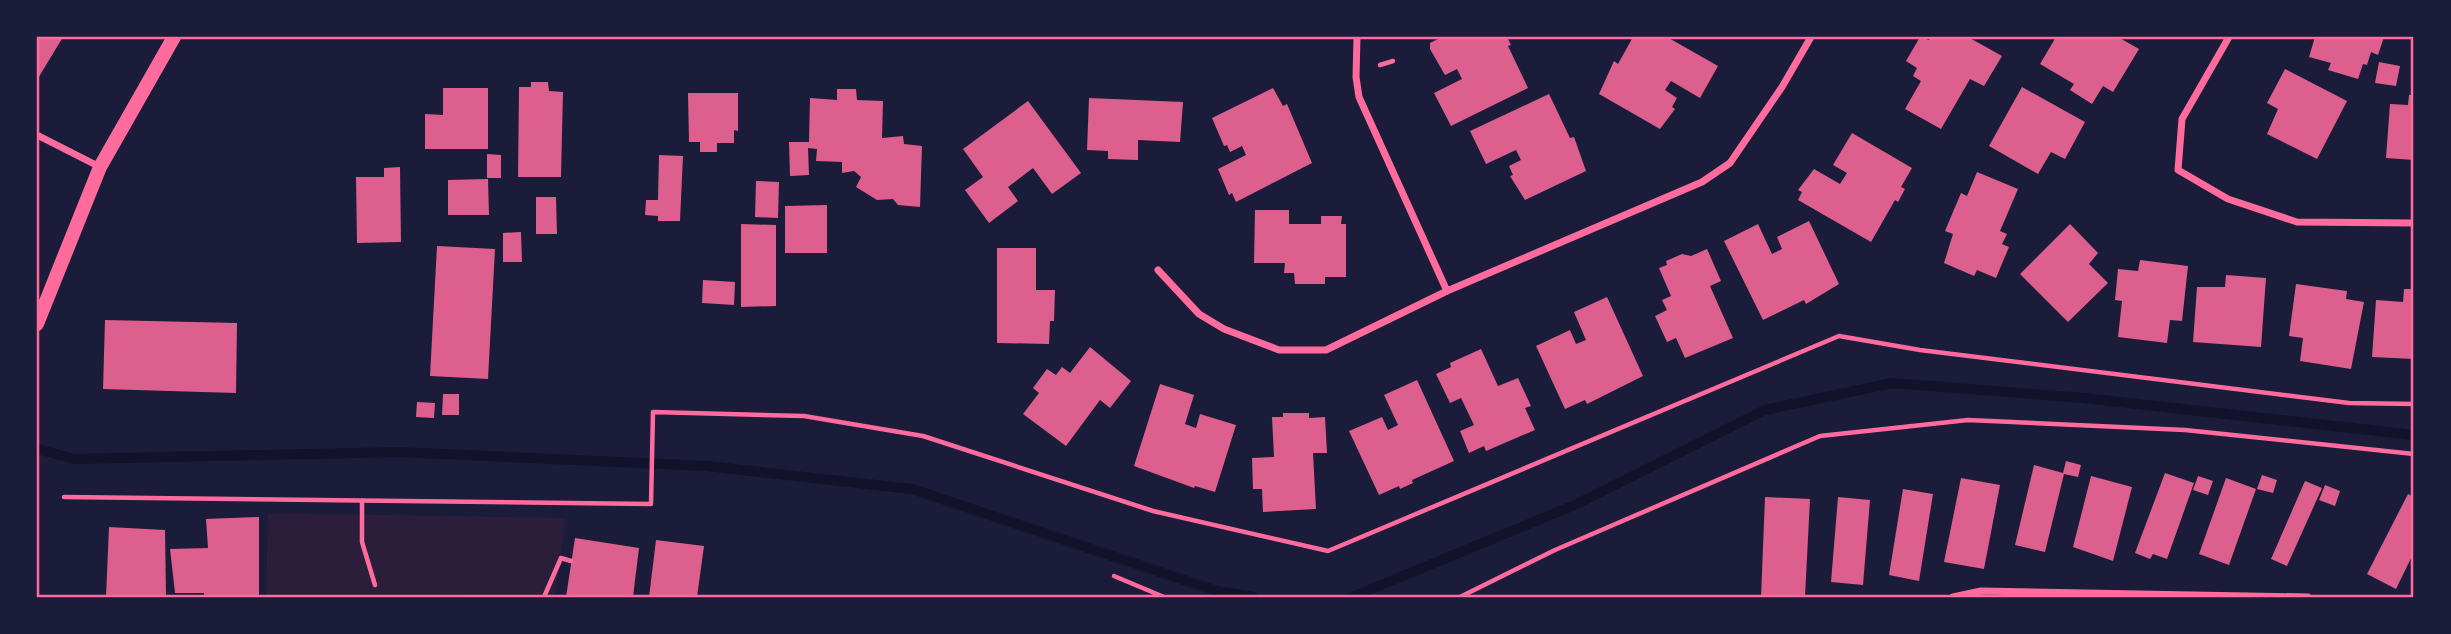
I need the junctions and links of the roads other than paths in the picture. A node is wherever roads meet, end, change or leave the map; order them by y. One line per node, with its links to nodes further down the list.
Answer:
1 (174, 37): 6 (main road)
2 (1357, 37): 9 (street)
3 (1811, 37): 9 (street)
4 (2229, 37): 7 (street)
5 (37, 135): 6 (street)
6 (100, 167): 10 (main road)
7 (2414, 223)
8 (1158, 270): 9 (street)
9 (1447, 291)
10 (37, 324)
11 (1953, 597): 12 (street)
12 (2308, 597)

